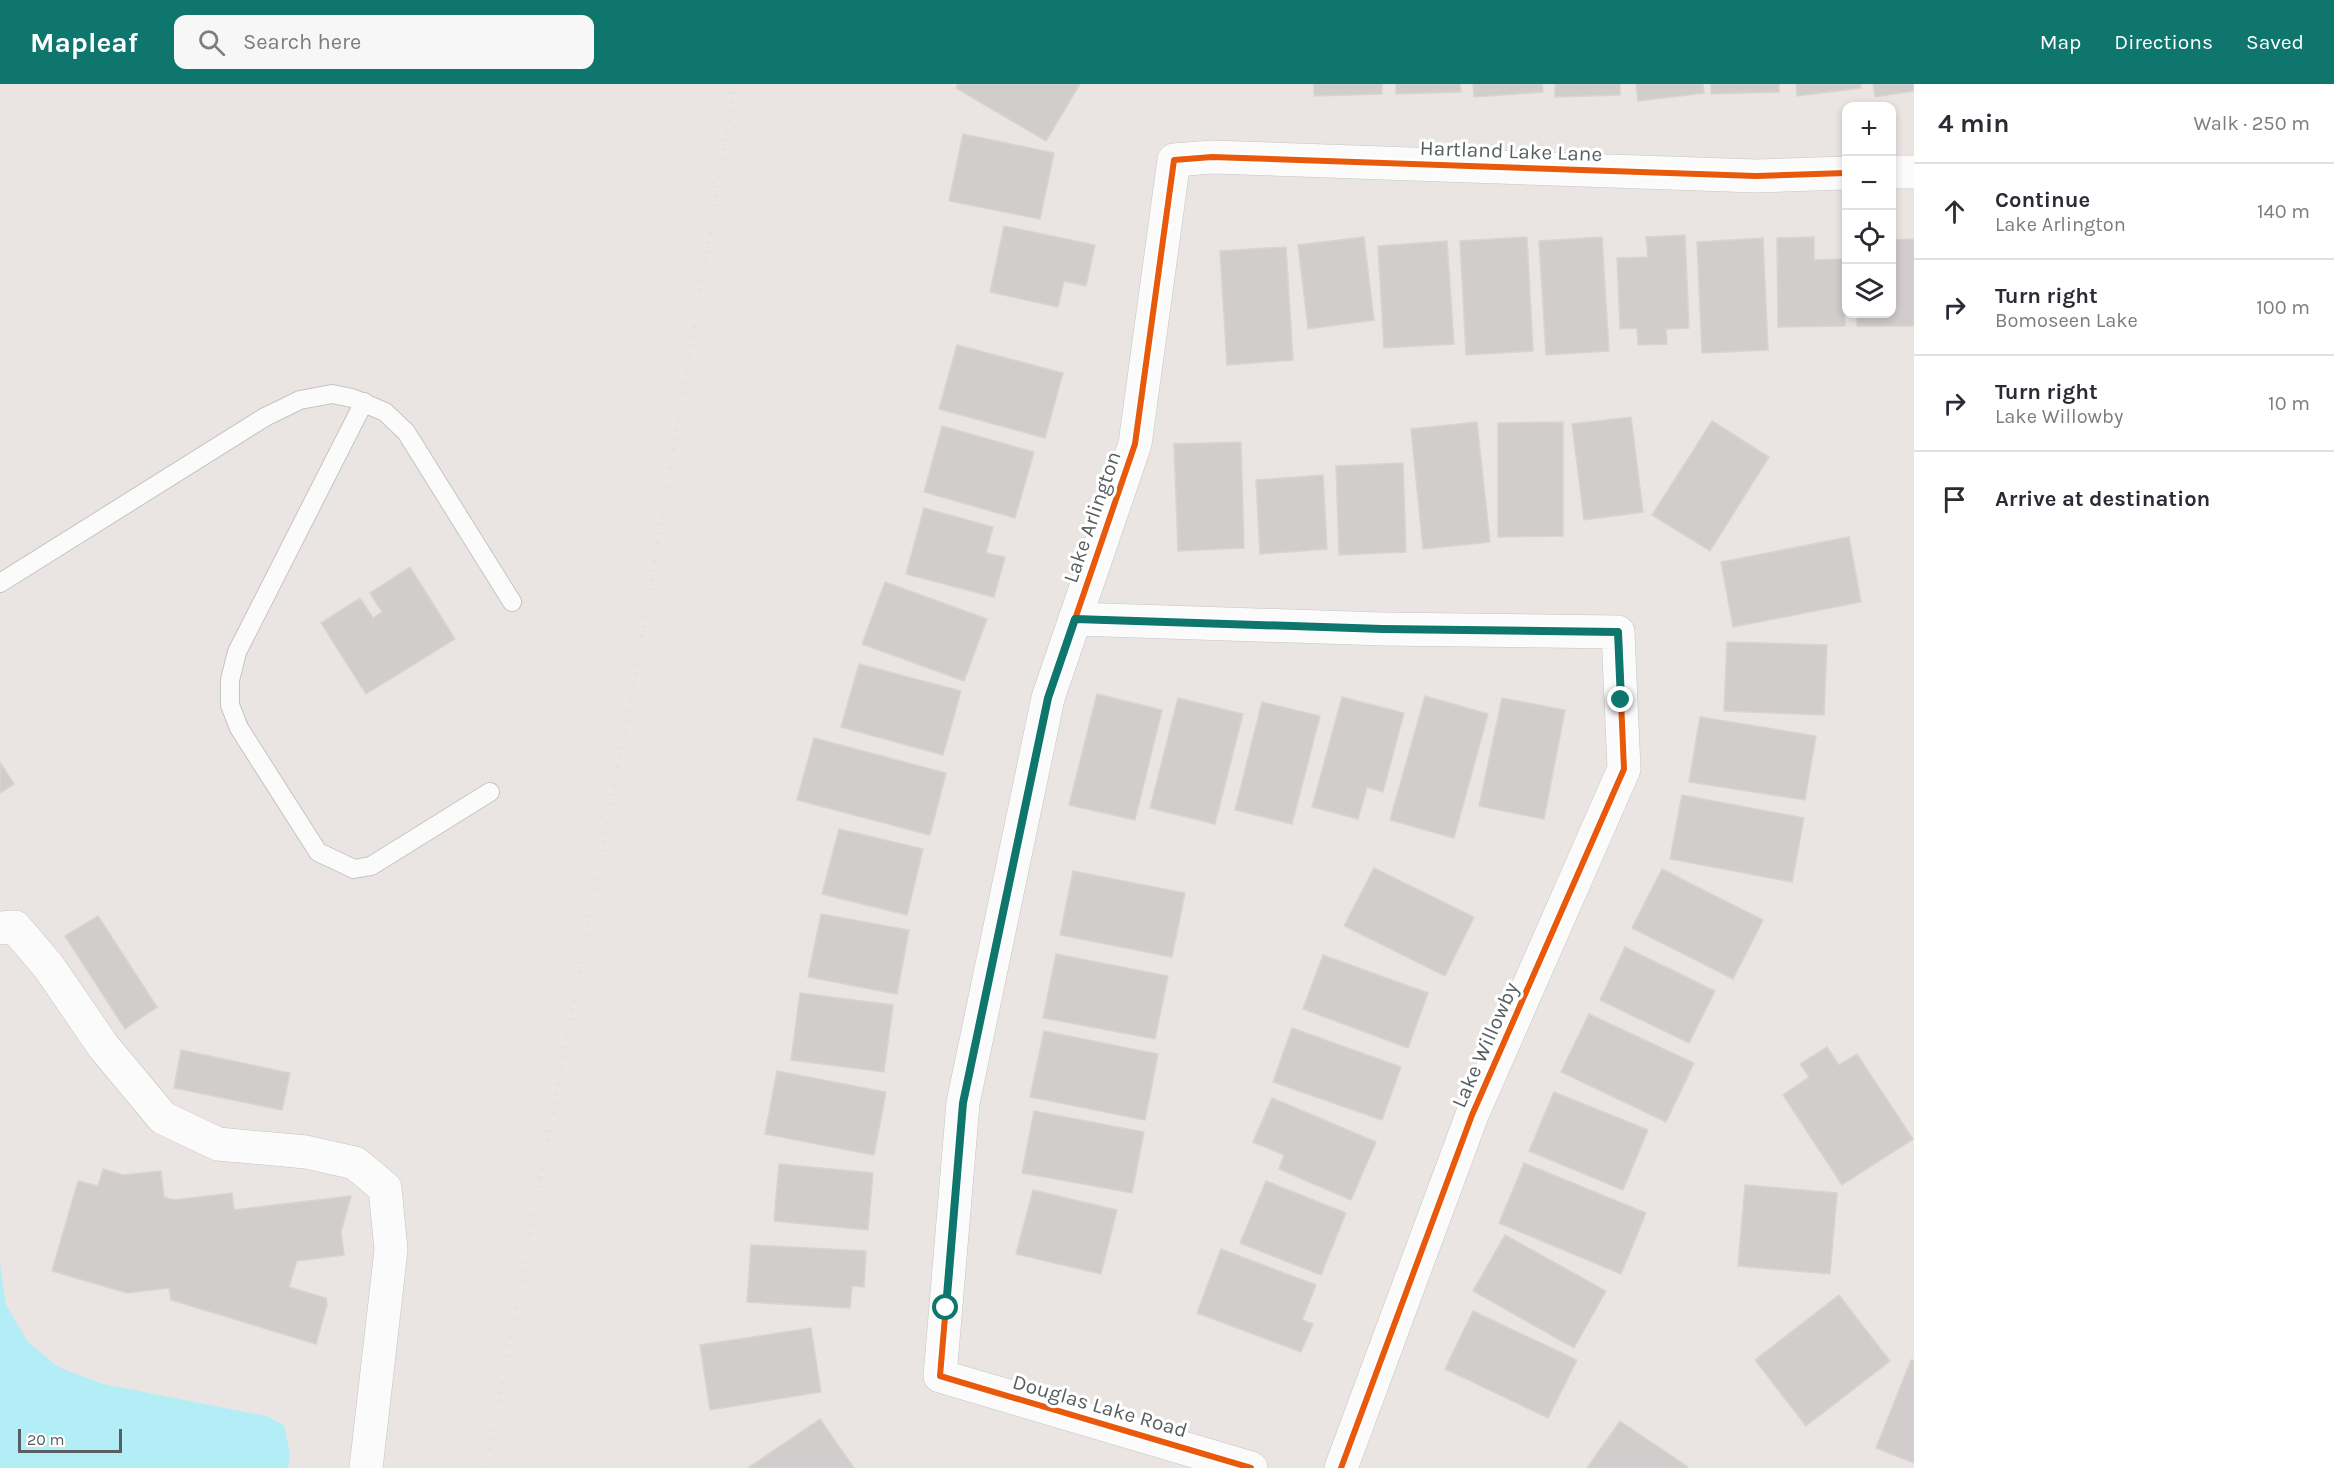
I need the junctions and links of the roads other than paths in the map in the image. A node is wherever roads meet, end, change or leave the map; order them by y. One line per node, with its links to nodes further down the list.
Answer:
1 (1174, 160): 4 (street, Hartland Lake Lane); 8 (street, Lake Arlington)
2 (1896, 172): 3 (street)
3 (1914, 172)
4 (1842, 174)
5 (364, 402): 6 (lane); 7 (lane); 9 (lane)
6 (0, 583)
7 (512, 602)
8 (1075, 619): 11 (street, Lake Arlington); 14 (street, Lake Willowby)
9 (490, 792)
10 (0, 928): 12 (street)
11 (940, 1376): 13 (street, Douglas Lake Road)
12 (366, 1468)
13 (1251, 1468)
14 (1341, 1468)

